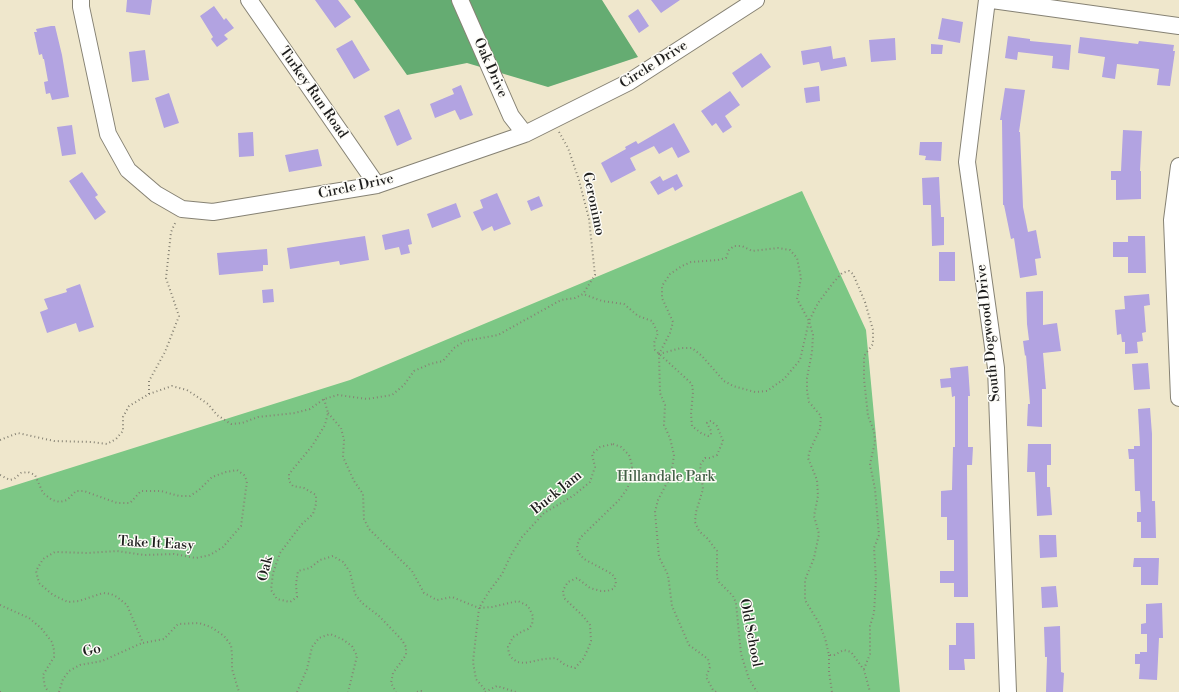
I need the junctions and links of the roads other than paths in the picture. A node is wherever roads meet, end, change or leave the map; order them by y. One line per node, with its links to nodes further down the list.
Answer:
1 (81, 0): 10 (street, Circle Drive)
2 (249, 0): 10 (street, Turkey Run Road)
3 (460, 0): 8 (street, Oak Drive)
4 (756, 0): 8 (street, Circle Drive)
5 (987, 0): 13 (street, South Dogwood Drive)
6 (992, 0): 7 (street)
7 (1179, 26)
8 (525, 134): 10 (street, Circle Drive)
9 (1179, 166): 11 (street)
10 (377, 185)
11 (1176, 220): 12 (street)
12 (1179, 398)
13 (1008, 692)

